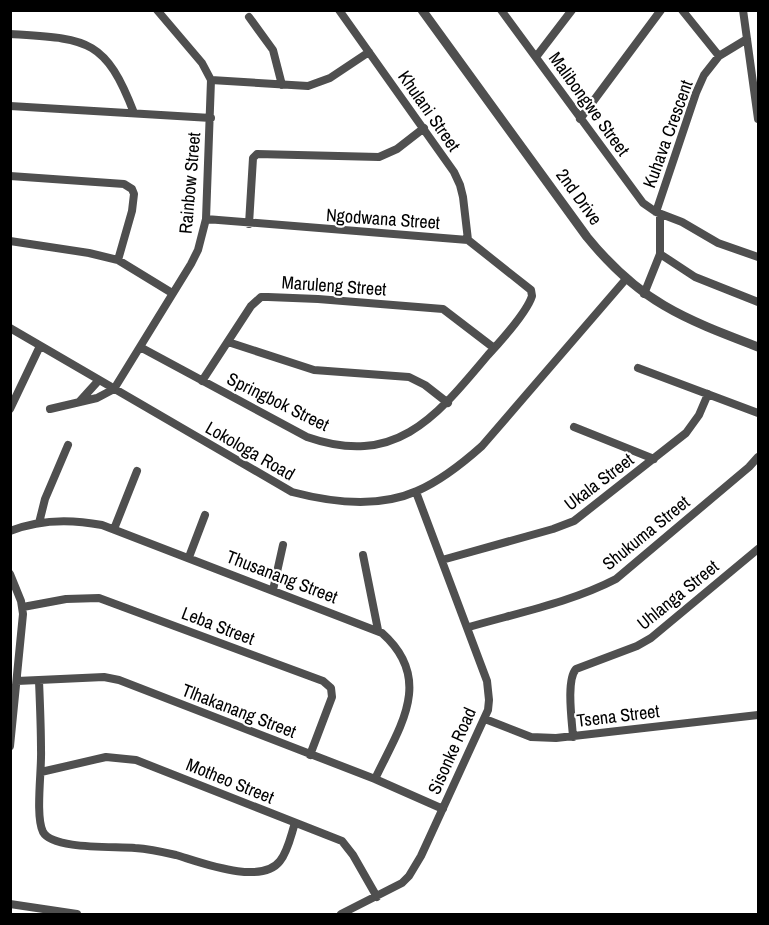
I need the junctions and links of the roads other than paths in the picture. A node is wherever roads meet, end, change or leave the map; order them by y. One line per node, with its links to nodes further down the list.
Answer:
1 (339, 10): 12 (street, Khulani Street)
2 (422, 10): 32 (street, 2nd Drive)
3 (501, 10): 13 (street, Malibongwe Street)
4 (572, 10): 13 (street)
5 (661, 10): 20 (street)
6 (682, 10): 14 (street)
7 (743, 10): 11 (street)
8 (158, 11): 15 (street)
9 (249, 17): 16 (street)
10 (10, 34): 18 (street)
11 (747, 39): 14 (street); 21 (street)
12 (369, 52): 16 (street); 22 (street, Khulani Street)
13 (536, 57): 20 (street, Malibongwe Street)
14 (719, 57): 24 (street, Kuhava Crescent)
15 (211, 80): 16 (street); 19 (street, Rainbow Street)
16 (282, 85)
17 (10, 106): 18 (street)
18 (134, 113): 19 (street)
19 (211, 118): 25 (street, Rainbow Street)
20 (580, 119): 24 (street, Malibongwe Street)
21 (759, 119)
22 (424, 128): 26 (street); 27 (street, Khulani Street)
23 (10, 176): 31 (street)
24 (658, 213): 29 (street, Kuhava Crescent); 30 (street)
25 (206, 219): 26 (street, Ngodwana Street); 33 (street, Rainbow Street)
26 (249, 224): 27 (street, Ngodwana Street)
27 (468, 240): 41 (street, Springbok Street)
28 (10, 241): 31 (street)
29 (660, 254): 34 (street); 35 (street)
30 (759, 257)
31 (118, 260): 33 (street)
32 (626, 279): 34 (street, 2nd Drive); 57 (street, Lokologa Road)
33 (172, 293): 39 (street, Rainbow Street)
34 (644, 294): 40 (street, 2nd Drive)
35 (759, 302)
36 (10, 328): 38 (street, Lokologa Road)
37 (228, 342): 41 (street, Maruleng Street); 44 (street, Maruleng Street); 48 (street)
38 (40, 346): 43 (street, Lokologa Road); 49 (street)
39 (140, 347): 44 (street, Springbok Street); 45 (street, Rainbow Street)
40 (759, 347)
41 (494, 348): 48 (street, Springbok Street)
42 (638, 368): 46 (street)
43 (99, 380): 45 (street, Lokologa Road); 47 (street)
44 (202, 381): 48 (street, Springbok Street)
45 (114, 389): 47 (street); 57 (street, Lokologa Road)
46 (708, 394): 51 (street); 55 (street, Ukala Street)
47 (79, 402): 50 (street)
48 (448, 403)
49 (11, 408)
50 (50, 409)
51 (759, 413)
52 (574, 427): 55 (street)
53 (68, 445): 59 (street)
54 (759, 457): 70 (street, Shukuma Street)
55 (654, 459): 66 (street, Ukala Street)
56 (137, 471): 60 (street)
57 (416, 492): 66 (street, Sisonke Road)
58 (205, 514): 65 (street)
59 (39, 523): 60 (street, Thusanang Street); 61 (street, Thusanang Street)
60 (114, 529): 65 (street, Thusanang Street)
61 (12, 530)
62 (283, 544): 68 (street)
63 (759, 549): 76 (street, Uhlanga Street)
64 (363, 555): 71 (street)
65 (189, 557): 68 (street, Thusanang Street)
66 (442, 560): 70 (street, Sisonke Road)
67 (10, 574): 69 (street)
68 (273, 590): 71 (street, Thusanang Street)
69 (23, 608): 72 (street); 78 (street, Leba Street)
70 (469, 627): 75 (street, Sisonke Road)
71 (378, 630): 80 (street, Thusanang Street)
72 (17, 681): 73 (street, Tlhakanang Street); 77 (street)
73 (39, 681): 78 (street, Tlhakanang Street); 79 (street)
74 (759, 715): 76 (street, Tsena Street)
75 (485, 719): 76 (street, Tsena Street); 81 (street, Sisonke Road)
76 (573, 737)
77 (10, 746)
78 (310, 755): 80 (street, Tlhakanang Street)
79 (41, 771): 82 (street, Motheo Street); 82 (street)
80 (375, 779): 81 (street, Tlhakanang Street)
81 (442, 809): 83 (street, Sisonke Road)
82 (295, 823): 83 (street, Motheo Street)
83 (377, 897): 86 (street, Sisonke Road)
84 (10, 904): 85 (street)
85 (77, 915)
86 (341, 915)

